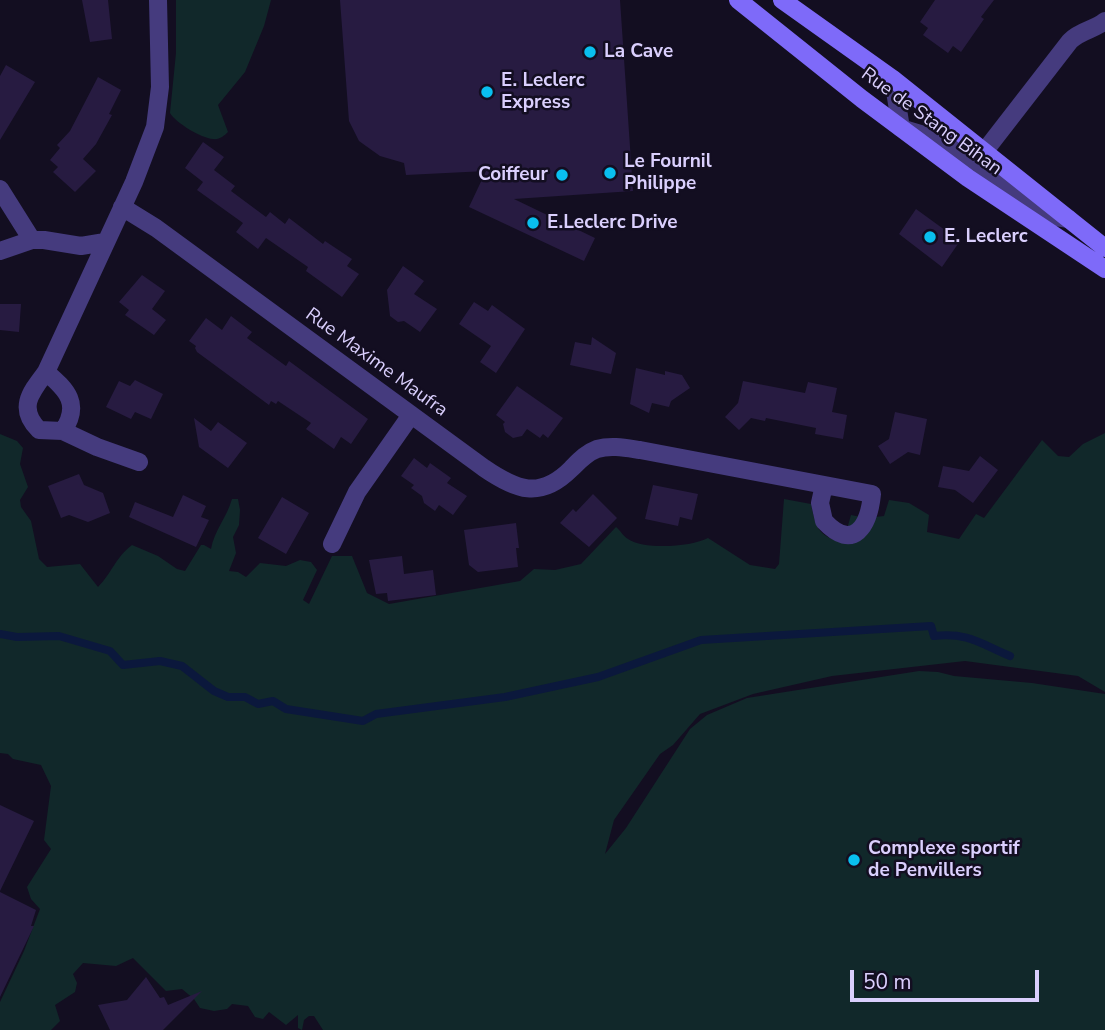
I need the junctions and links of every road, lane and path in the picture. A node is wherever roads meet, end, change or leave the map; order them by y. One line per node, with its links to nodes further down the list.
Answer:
1 (158, 0): 9 (street)
2 (738, 0): 6 (street, Rue de Stang Bihan)
3 (782, 0): 5 (street, Rue de Stang Bihan)
4 (1105, 21): 7 (street)
5 (892, 79): 6 (street); 7 (street, Rue de Stang Bihan)
6 (901, 128): 10 (street); 15 (street, Rue de Stang Bihan)
7 (984, 152): 10 (street, Rue de Stang Bihan)
8 (0, 189): 11 (street)
9 (122, 207): 12 (street); 17 (street, Rue Maxime Maufra)
10 (1069, 219): 13 (street, Rue de Stang Bihan)
11 (32, 240): 12 (street); 14 (street)
12 (105, 242): 16 (street)
13 (1105, 248)
14 (0, 251)
15 (1105, 270)
16 (46, 372): 18 (street); 18 (street)
17 (411, 415): 20 (street, Rue Maxime Maufra); 21 (street)
18 (63, 431): 19 (street)
19 (139, 461)
20 (824, 485)
21 (332, 544)

